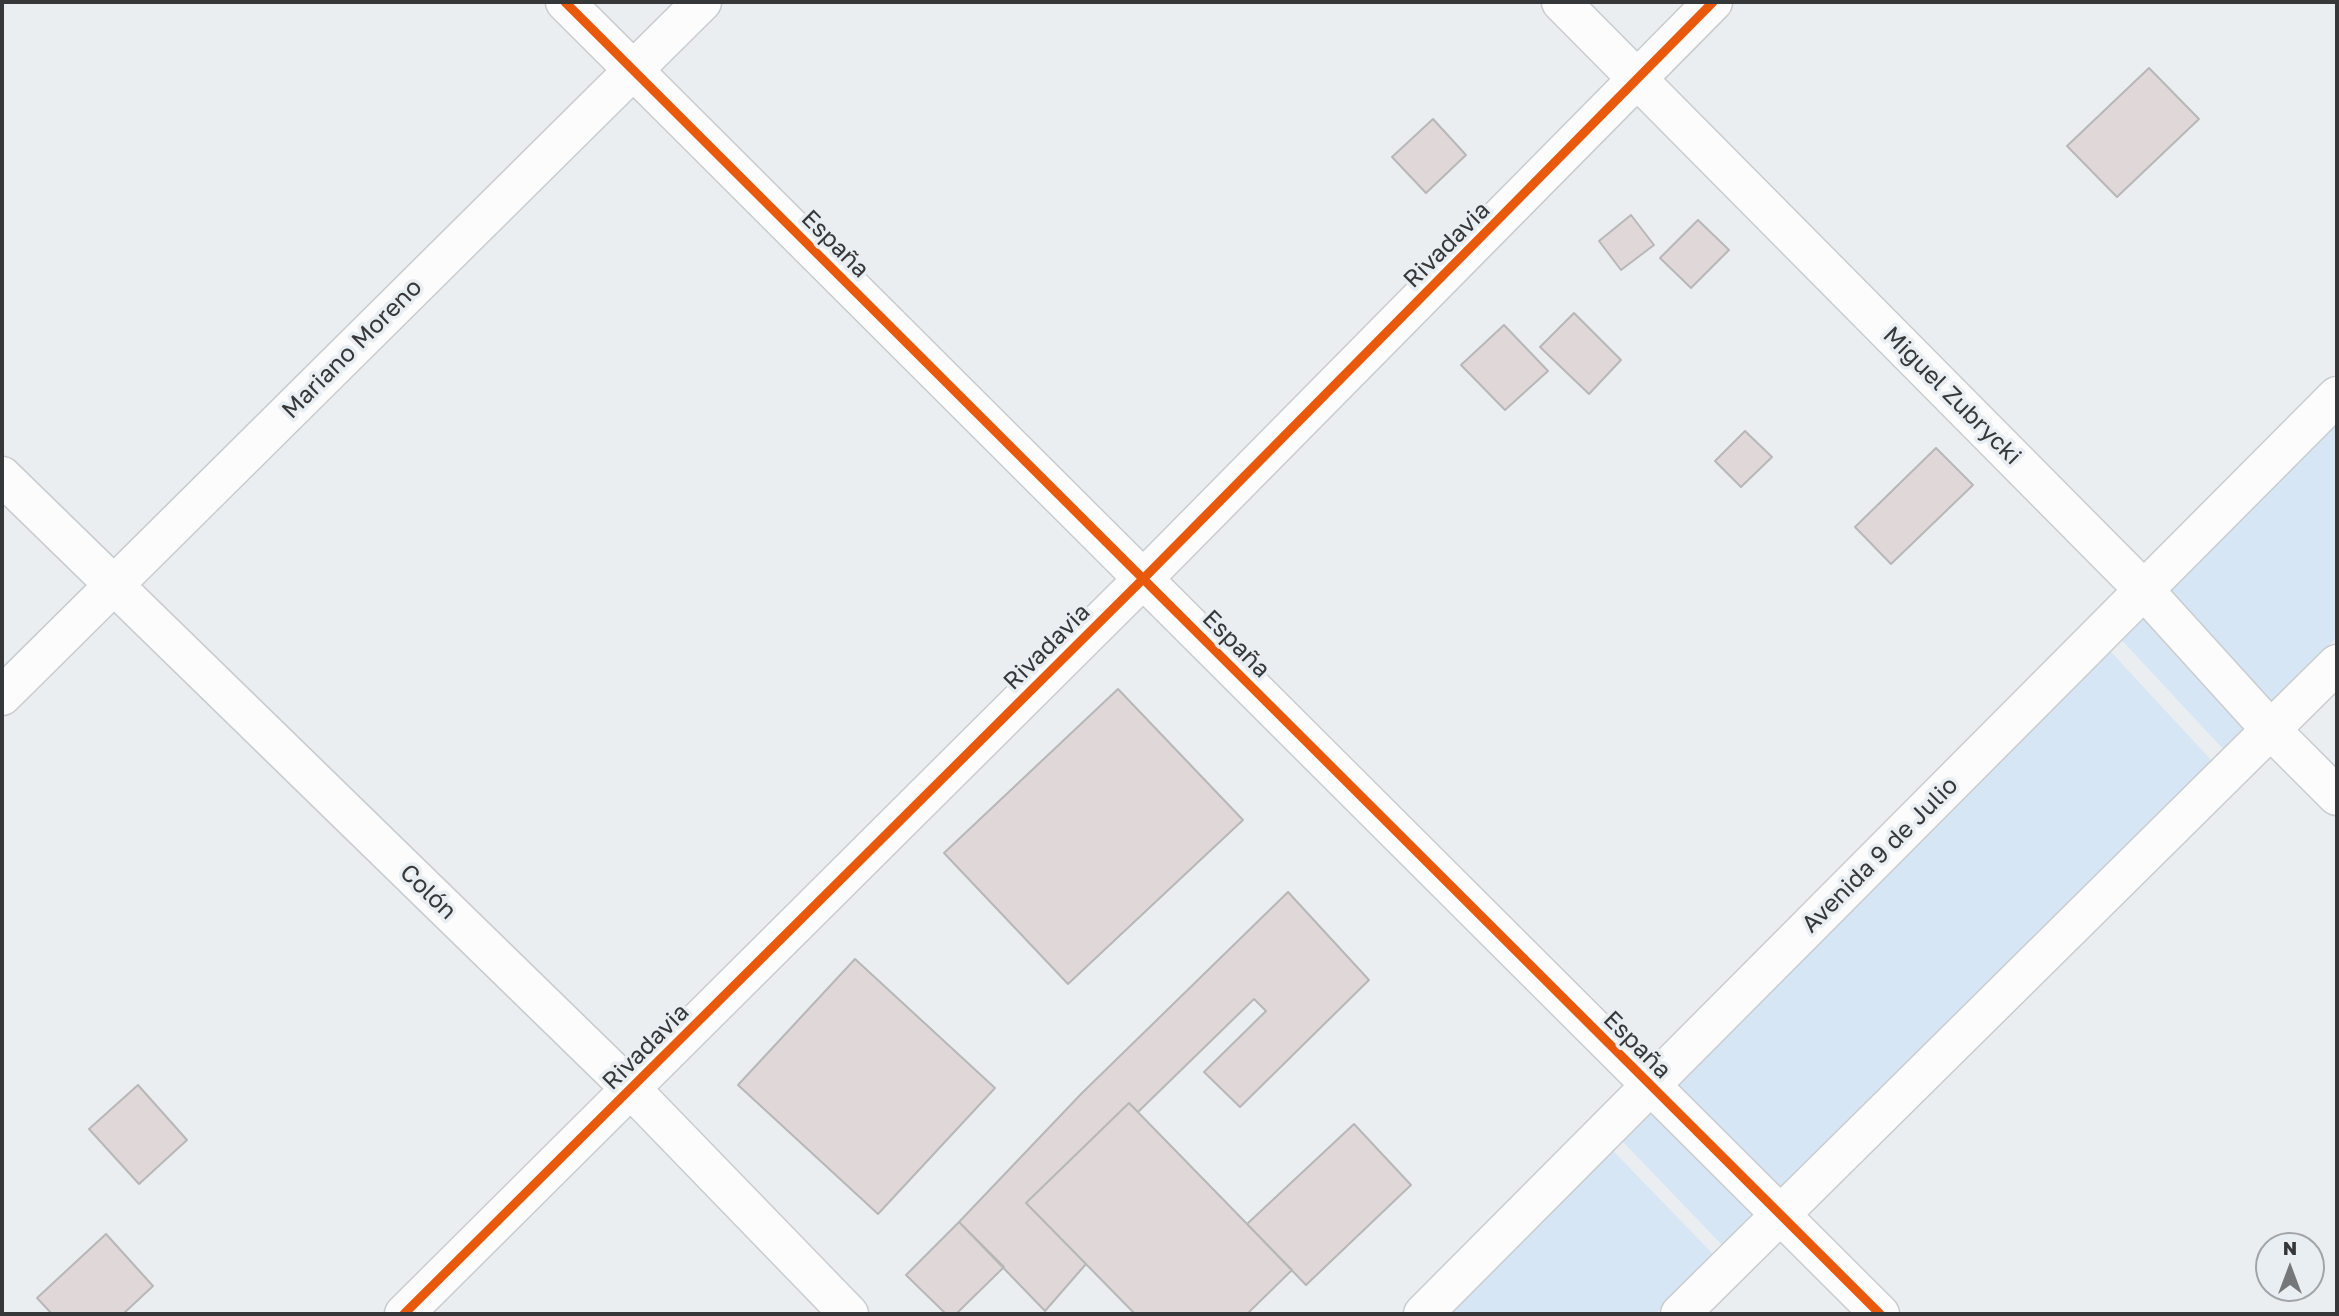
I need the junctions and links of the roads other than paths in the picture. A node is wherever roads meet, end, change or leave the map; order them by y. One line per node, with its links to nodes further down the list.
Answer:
1 (565, 2): 5 (street, España)
2 (702, 2): 5 (street, Mariano Moreno)
3 (1561, 2): 6 (street, Miguel Zubrycki)
4 (1713, 2): 6 (street, Rivadavia)
5 (633, 70): 9 (street, España); 10 (street, Mariano Moreno)
6 (1637, 79): 9 (street, Rivadavia); 11 (street, Miguel Zubrycki)
7 (2337, 396): 11 (street, Avenida 9 de Julio)
8 (2, 476): 10 (street, Colón)
9 (1143, 579): 16 (street, España); 17 (street, Rivadavia)
10 (114, 585): 13 (street, Mariano Moreno); 17 (street, Colón)
11 (2144, 590): 14 (street, Miguel Zubrycki); 16 (street, Avenida 9 de Julio)
12 (2337, 664): 14 (street)
13 (2, 696)
14 (2271, 730): 15 (street, Miguel Zubrycki); 18 (street)
15 (2337, 796)
16 (1650, 1085): 18 (street, España); 21 (street, Avenida 9 de Julio)
17 (631, 1089): 19 (street, Rivadavia); 20 (street, Colón)
18 (1780, 1215): 22 (street); 23 (street, España)
19 (404, 1314)
20 (849, 1314)
21 (1423, 1314)
22 (1680, 1314)
23 (1880, 1314)

